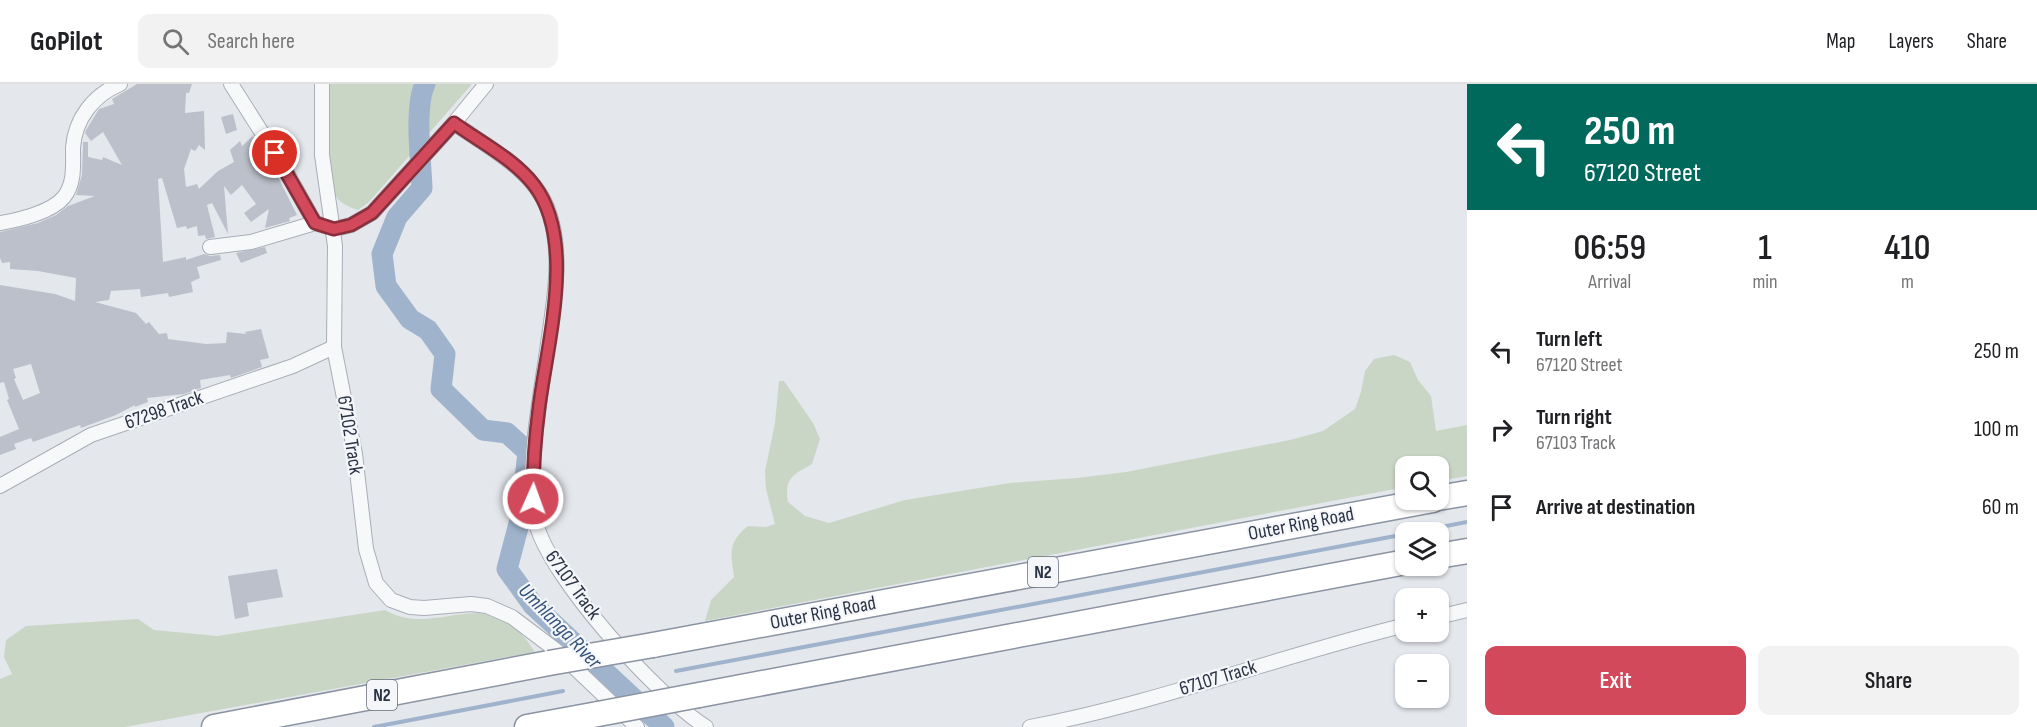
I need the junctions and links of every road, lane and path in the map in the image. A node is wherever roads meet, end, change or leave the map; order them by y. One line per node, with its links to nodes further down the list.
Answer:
1 (120, 84): 6 (street)
2 (231, 84): 7 (street)
3 (322, 84): 8 (street, 67102 Track)
4 (486, 84): 5 (street)
5 (454, 123): 8 (street); 25 (street, 67107 Track)
6 (0, 223)
7 (315, 223): 8 (street); 9 (street)
8 (334, 229): 10 (street, 67102 Track)
9 (210, 247)
10 (334, 347): 11 (street, 67298 Track); 21 (street, 67102 Track)
11 (0, 486)
12 (1467, 493): 13 (highway)
13 (1449, 496)
14 (1395, 507): 21 (highway, Outer Ring Road / N2, bridge)
15 (1467, 551): 16 (highway)
16 (1449, 554)
17 (1395, 564): 23 (highway, bridge)
18 (1467, 610): 19 (street)
19 (1449, 614)
20 (1395, 628): 26 (street, 67107 Track)
21 (553, 657): 22 (highway, Outer Ring Road / N2); 24 (street, 67102 Track)
22 (214, 727)
23 (527, 727)
24 (638, 727)
25 (706, 727)
26 (1030, 727)

